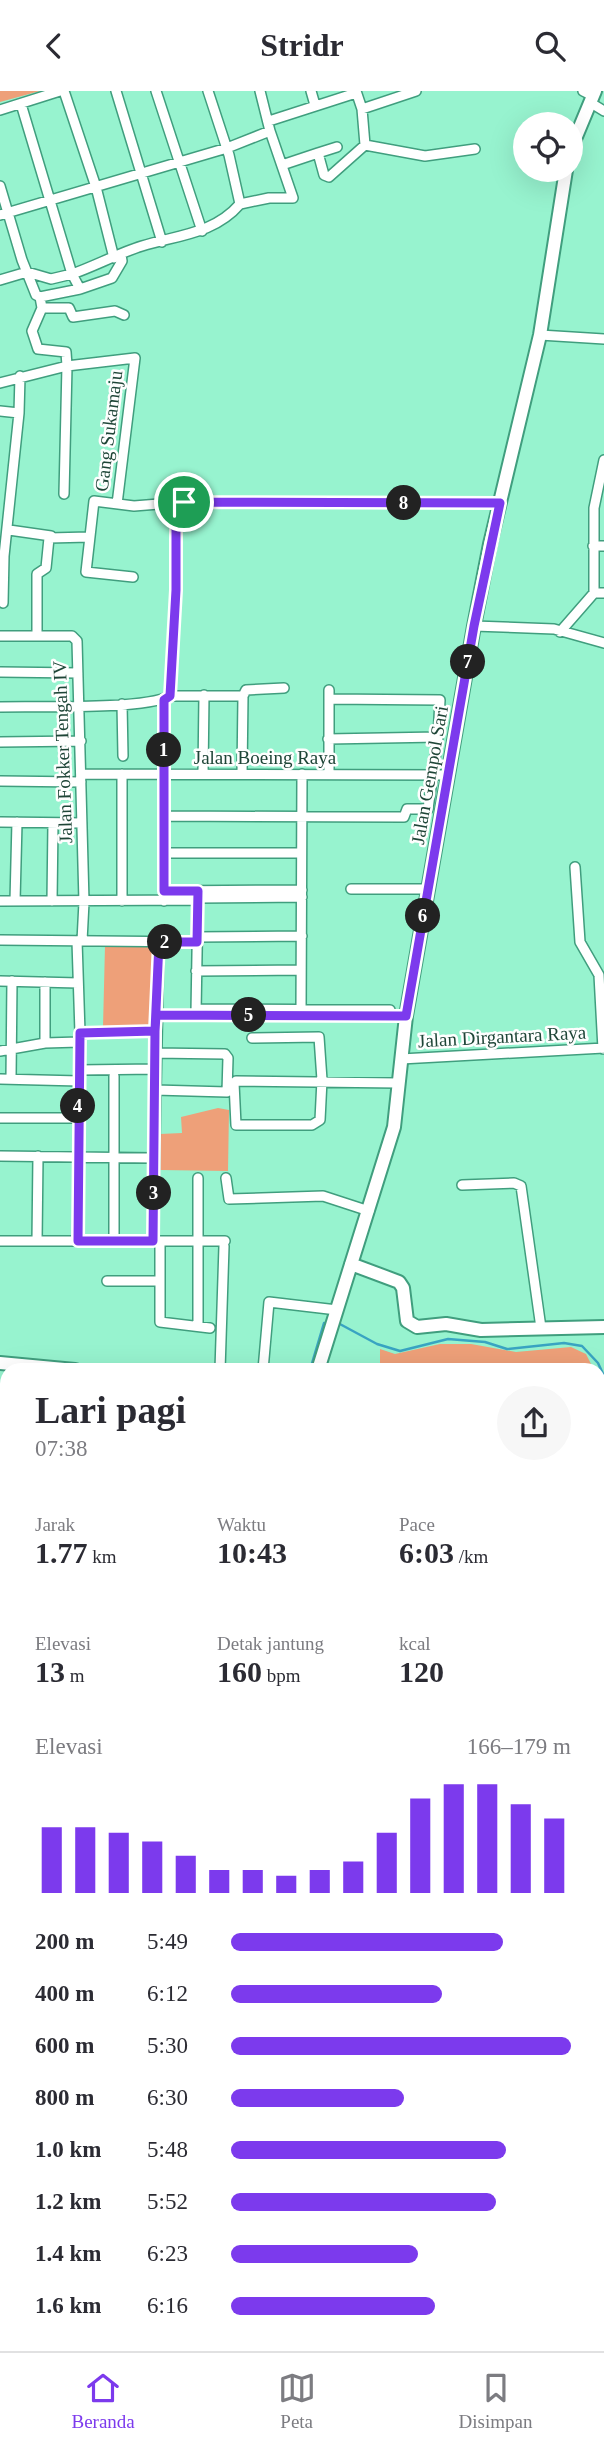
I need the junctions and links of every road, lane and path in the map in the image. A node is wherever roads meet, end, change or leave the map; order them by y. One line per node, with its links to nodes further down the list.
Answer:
1 (62, 91): 11 (street); 28 (street)
2 (116, 91): 25 (street)
3 (156, 91): 23 (street)
4 (208, 91): 20 (street)
5 (260, 91): 17 (street)
6 (311, 91): 12 (street)
7 (416, 91): 9 (street)
8 (356, 92): 12 (street); 13 (street)
9 (405, 93): 13 (street)
10 (591, 95): 15 (street); 16 (street)
11 (21, 104): 14 (street); 29 (street)
12 (315, 105): 17 (street)
13 (362, 109): 18 (street)
14 (0, 110)
15 (604, 111)
16 (583, 116)
17 (270, 126): 20 (street); 24 (street)
18 (365, 145): 21 (street); 22 (street)
19 (337, 147): 22 (street)
20 (226, 148): 23 (street); 30 (street)
21 (475, 149)
22 (317, 152): 24 (street)
23 (177, 161): 25 (street); 32 (street)
24 (282, 165): 30 (street)
25 (140, 172): 28 (street); 33 (street)
26 (564, 182): 42 (street, Jalan Gempol Sari)
27 (0, 186): 31 (street)
28 (96, 187): 29 (street); 34 (street)
29 (51, 201): 31 (street); 36 (street)
30 (240, 204): 32 (street)
31 (4, 214): 35 (street)
32 (202, 231): 33 (street)
33 (162, 242): 34 (street)
34 (118, 257): 36 (street); 38 (street)
35 (27, 272): 36 (street); 37 (street); 39 (street)
36 (72, 274): 38 (street)
37 (0, 280)
38 (80, 289): 39 (street)
39 (40, 297): 40 (street)
40 (43, 308): 41 (street); 44 (street)
41 (124, 315)
42 (540, 335): 43 (street); 52 (street, Jalan Gempol Sari)
43 (604, 339)
44 (66, 366): 45 (street); 50 (street); 53 (street, Gang Sukamaju)
45 (20, 376): 46 (street); 48 (street)
46 (0, 383)
47 (0, 411): 48 (street)
48 (19, 413): 55 (street)
49 (604, 460): 54 (street)
50 (64, 494)
51 (176, 503): 52 (street, Gang Sukamaju); 53 (street, Gang Sukamaju); 75 (street)
52 (500, 503): 65 (street, Jalan Gempol Sari)
53 (117, 504): 57 (street, Gang Sukamaju)
54 (599, 508): 58 (street)
55 (9, 530): 56 (street); 60 (street)
56 (51, 536): 57 (street); 68 (street)
57 (89, 537): 61 (street)
58 (593, 546): 59 (street); 62 (street)
59 (604, 546)
60 (2, 575): 64 (street)
61 (133, 577)
62 (599, 582): 63 (street)
63 (599, 593): 66 (street)
64 (3, 603)
65 (473, 629): 66 (street); 90 (street, Jalan Gempol Sari)
66 (560, 632): 69 (street)
67 (0, 636): 68 (street, Jalan Fokker Tengah IV)
68 (37, 636): 71 (street, Jalan Fokker Tengah IV)
69 (604, 643)
70 (0, 672): 71 (street)
71 (78, 673): 77 (street, Jalan Fokker Tengah IV)
72 (284, 688): 74 (street)
73 (204, 695): 74 (street); 75 (street); 86 (street)
74 (243, 696): 87 (street)
75 (167, 698): 76 (street); 85 (street)
76 (122, 704): 77 (street); 83 (street)
77 (80, 705): 78 (street); 81 (street, Jalan Fokker Tengah IV)
78 (0, 707)
79 (438, 737): 80 (street); 80 (street); 90 (street)
80 (328, 739): 89 (street)
81 (81, 741): 82 (street); 91 (street, Jalan Fokker Tengah IV)
82 (0, 742)
83 (123, 756)
84 (124, 774): 85 (street, Jalan Boeing Raya); 91 (street, Jalan Boeing Raya); 110 (street)
85 (165, 774): 86 (street, Jalan Boeing Raya); 93 (street)
86 (203, 774): 87 (street, Jalan Boeing Raya)
87 (242, 774): 88 (street, Jalan Boeing Raya)
88 (302, 774): 89 (street, Jalan Boeing Raya); 94 (street)
89 (329, 774): 90 (street, Jalan Boeing Raya)
90 (441, 775): 94 (street); 103 (street, Jalan Gempol Sari)
91 (81, 778): 92 (street, Jalan Boeing Raya); 98 (street, Jalan Fokker Tengah IV)
92 (0, 781)
93 (164, 817): 94 (street); 99 (street)
94 (302, 817): 100 (street)
95 (0, 822): 96 (street)
96 (17, 822): 97 (street); 108 (street)
97 (53, 823): 98 (street); 109 (street)
98 (82, 823): 111 (street, Jalan Fokker Tengah IV)
99 (165, 853): 100 (street); 105 (street)
100 (301, 853): 104 (street)
101 (575, 867): 119 (street)
102 (351, 889): 103 (street)
103 (428, 889): 126 (street, Jalan Gempol Sari)
104 (302, 894): 106 (street); 112 (street)
105 (164, 896): 106 (street); 110 (street)
106 (198, 897): 113 (street)
107 (0, 901): 108 (street)
108 (15, 901): 109 (street)
109 (52, 901): 111 (street)
110 (125, 901): 111 (street)
111 (83, 902): 115 (street, Jalan Fokker Tengah IV)
112 (302, 936): 113 (street); 117 (street)
113 (197, 939): 116 (street); 118 (street)
114 (0, 940): 115 (street)
115 (79, 941): 116 (street); 123 (street, Jalan Fokker Tengah IV)
116 (159, 942): 127 (street)
117 (301, 970): 118 (street); 124 (street)
118 (196, 971): 125 (street)
119 (601, 974): 132 (street)
120 (0, 981): 121 (street)
121 (12, 981): 122 (street); 133 (street)
122 (45, 982): 123 (street); 131 (street)
123 (78, 983): 129 (street, Jalan Fokker Tengah IV)
124 (301, 1011): 125 (street); 126 (street)
125 (196, 1012): 127 (street)
126 (406, 1013): 136 (street, Jalan Gempol Sari)
127 (156, 1015): 128 (street)
128 (155, 1031): 129 (street); 135 (street)
129 (79, 1038): 131 (street); 138 (street, Jalan Fokker Tengah IV)
130 (251, 1038): 142 (street)
131 (45, 1043): 133 (street)
132 (603, 1048): 136 (street, Jalan Dirgantara Raya)
133 (12, 1049): 134 (street); 141 (street)
134 (0, 1051)
135 (155, 1052): 137 (street); 145 (street)
136 (401, 1059): 144 (street, Jalan Gempol Sari)
137 (155, 1069): 138 (street); 145 (street)
138 (79, 1070): 143 (street, Jalan Fokker Tengah IV)
139 (114, 1076): 151 (street)
140 (0, 1079): 141 (street)
141 (11, 1079): 143 (street)
142 (322, 1080): 142 (street); 144 (street)
143 (79, 1081): 147 (street, Jalan Fokker Tengah IV)
144 (398, 1083): 156 (street, Jalan Gempol Sari)
145 (155, 1090): 152 (street)
146 (0, 1118): 147 (street)
147 (78, 1118): 150 (street, Jalan Fokker Tengah IV)
148 (0, 1156): 149 (street)
149 (38, 1156): 150 (street); 158 (street)
150 (77, 1156): 151 (street); 159 (street, Jalan Fokker Tengah IV)
151 (115, 1156): 152 (street); 160 (street)
152 (154, 1157): 161 (street)
153 (198, 1178): 162 (street)
154 (226, 1178): 156 (street)
155 (462, 1185): 170 (street)
156 (369, 1212): 163 (street, Jalan Gempol Sari)
157 (0, 1241): 158 (street)
158 (37, 1241): 159 (street)
159 (78, 1241): 160 (street)
160 (114, 1241): 161 (street)
161 (157, 1241): 162 (street); 165 (street)
162 (198, 1242): 167 (street); 171 (street)
163 (351, 1264): 166 (street, Jalan Gempol Sari); 170 (street)
164 (107, 1281): 165 (street)
165 (160, 1281): 167 (street)
166 (336, 1313): 172 (street); 173 (street, Jalan Gempol Sari)
167 (198, 1325): 169 (street)
168 (604, 1327): 170 (street)
169 (210, 1328)
170 (541, 1328)
171 (220, 1363)
172 (264, 1363)
173 (320, 1363)

